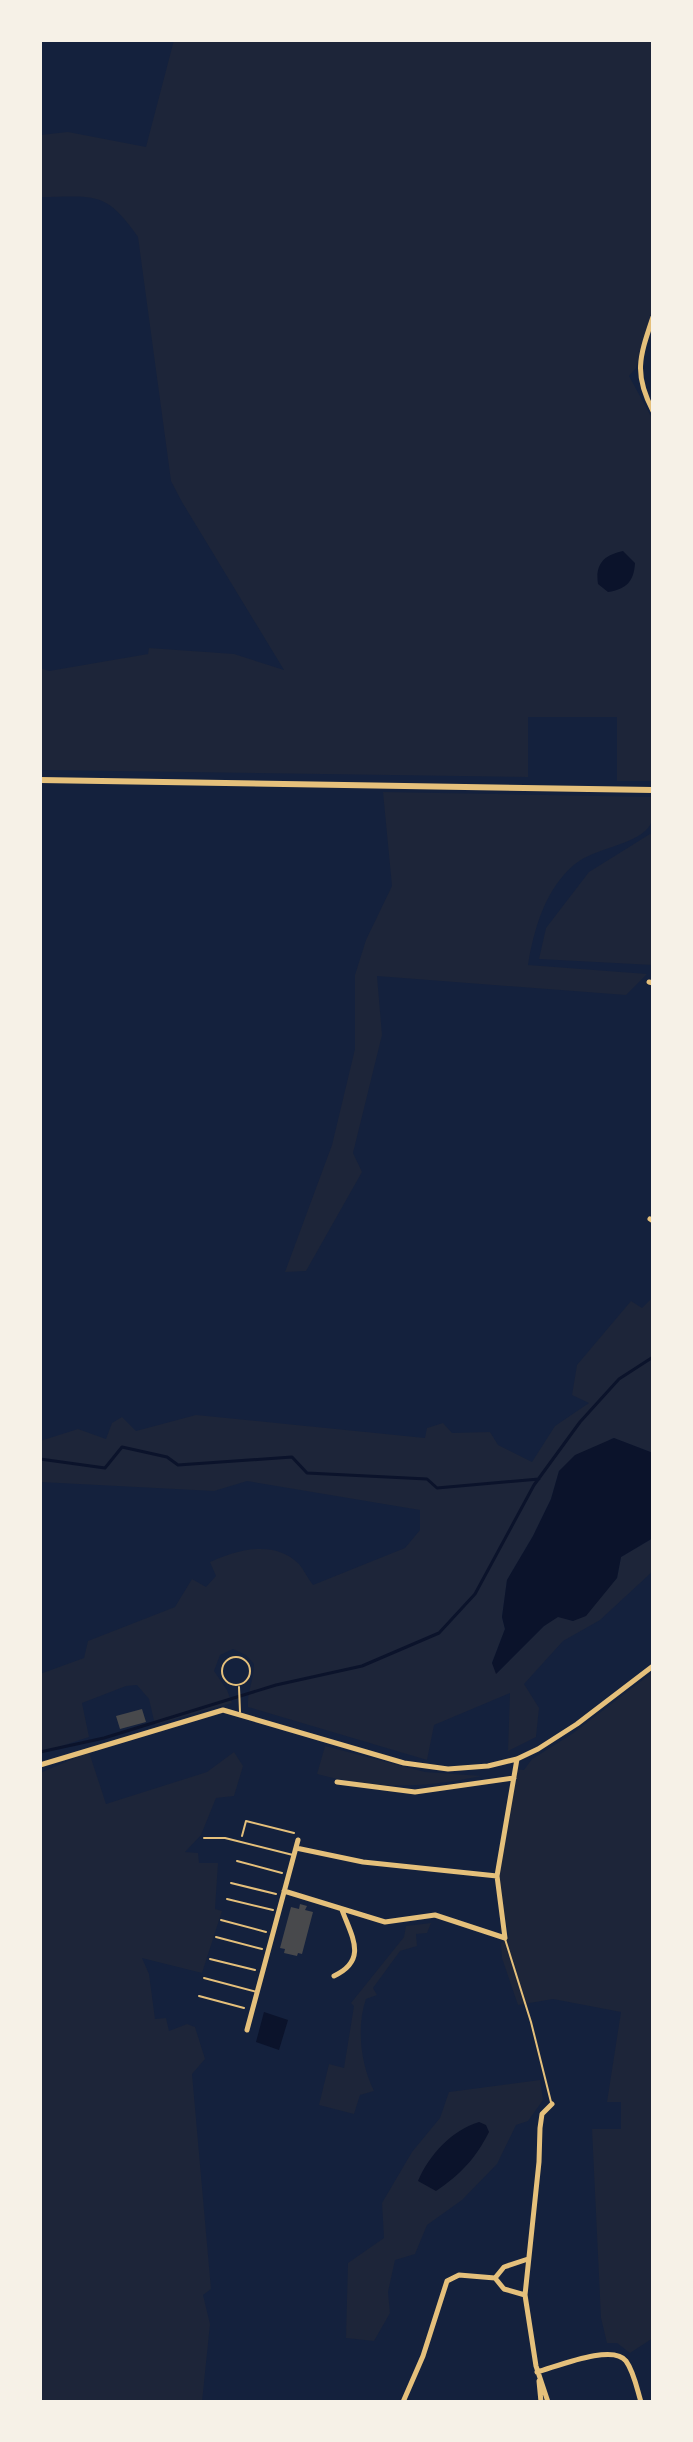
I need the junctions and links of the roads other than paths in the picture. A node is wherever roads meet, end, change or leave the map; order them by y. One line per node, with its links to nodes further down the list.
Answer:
1 (653, 317): 2 (street)
2 (653, 411)
3 (40, 780): 4 (street)
4 (653, 790)
5 (653, 1666): 8 (street)
6 (239, 1685): 6 (lane); 7 (lane)
7 (240, 1713): 8 (street); 9 (street)
8 (517, 1759): 10 (street)
9 (40, 1765)
10 (514, 1778): 11 (street); 16 (street)
11 (337, 1782)
12 (297, 1837): 14 (street)
13 (204, 1838): 15 (lane)
14 (296, 1848): 15 (street); 16 (street)
15 (294, 1855): 17 (street)
16 (497, 1876): 19 (street)
17 (283, 1894): 18 (street); 22 (street)
18 (342, 1909): 19 (street); 20 (street)
19 (505, 1938): 24 (lane)
20 (334, 1976)
21 (204, 1978): 22 (lane)
22 (257, 1992): 23 (street)
23 (247, 2030)
24 (552, 2104): 25 (street)
25 (528, 2259): 26 (street); 27 (street)
26 (495, 2278): 27 (street); 29 (street)
27 (525, 2295): 28 (street)
28 (537, 2372): 30 (street); 31 (street); 32 (street)
29 (403, 2402)
30 (541, 2402)
31 (548, 2402)
32 (641, 2402)

